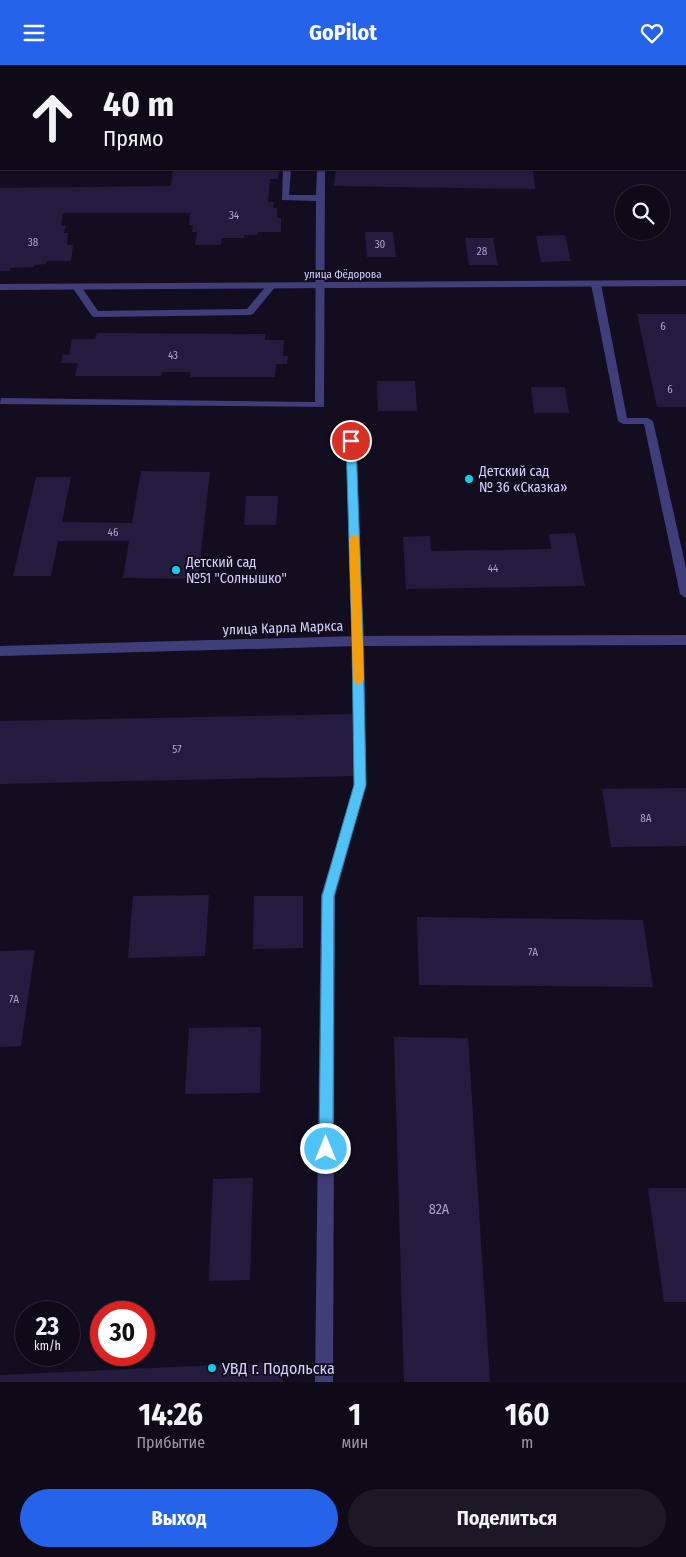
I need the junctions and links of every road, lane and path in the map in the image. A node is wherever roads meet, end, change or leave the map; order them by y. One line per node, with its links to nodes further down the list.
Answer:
1 (287, 170): 3 (street)
2 (321, 170): 3 (street)
3 (320, 198): 7 (street)
4 (686, 283): 5 (street, улица Фёдорова)
5 (596, 284): 7 (street, улица Фёдорова); 12 (street)
6 (271, 285): 7 (street, улица Фёдорова); 9 (street, улица Фёдорова); 9 (street)
7 (318, 285): 10 (street)
8 (0, 287): 9 (street, улица Фёдорова)
9 (76, 287)
10 (0, 401)
11 (351, 441): 14 (street)
12 (686, 594)
13 (686, 640): 14 (street, улица Карла Маркса)
14 (358, 641): 15 (street, улица Карла Маркса); 16 (street)
15 (0, 651)
16 (324, 1382)

